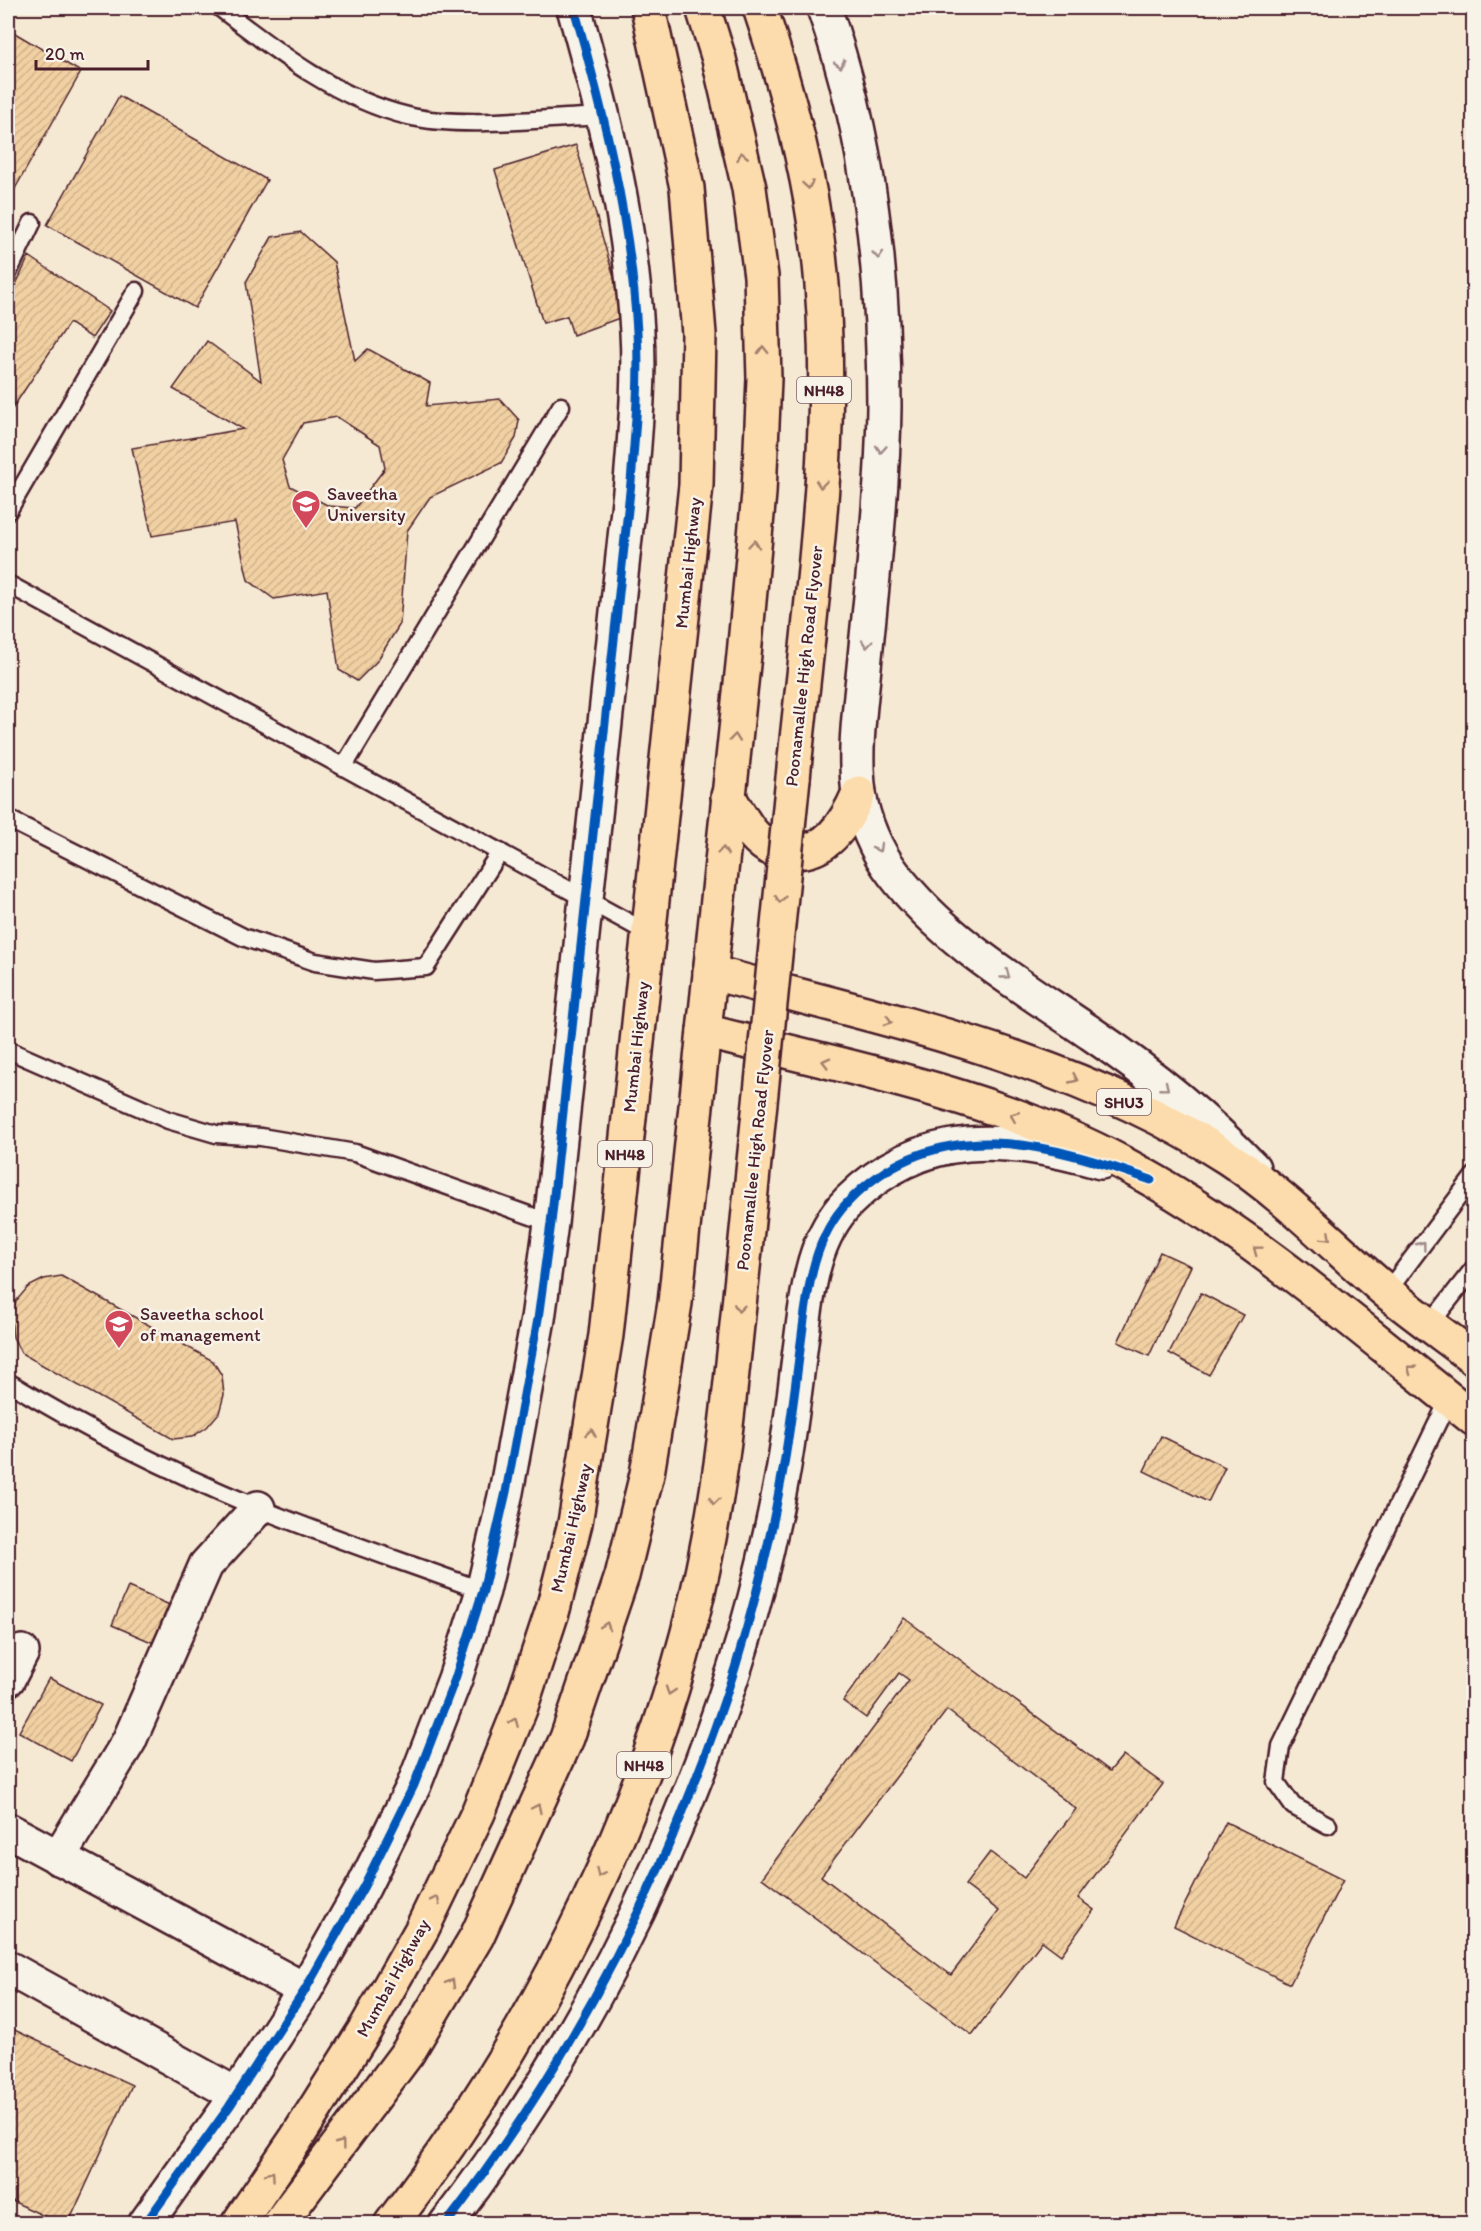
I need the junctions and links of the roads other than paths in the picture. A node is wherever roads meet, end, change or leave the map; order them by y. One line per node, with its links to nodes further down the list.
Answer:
1 (220, 8): 7 (lane)
2 (574, 8): 7 (street)
3 (648, 8): 20 (main road, Mumbai Highway / NH48)
4 (703, 8): 16 (main road, one-way to 4)
5 (760, 8): 45 (main road, Poonamallee High Road Flyover / NH48, one-way to 45, bridge)
6 (824, 8): 15 (street, one-way to 15)
7 (604, 116): 19 (street)
8 (32, 223): 9 (lane)
9 (8, 273)
10 (136, 291): 12 (lane)
11 (561, 406): 14 (lane)
12 (8, 511)
13 (8, 584): 14 (lane)
14 (344, 766): 18 (lane)
15 (859, 793): 16 (main road); 26 (street, one-way to 26)
16 (728, 796): 21 (main road, one-way to 16)
17 (8, 819): 18 (lane)
18 (500, 852): 19 (lane)
19 (585, 897): 20 (lane); 27 (street)
20 (648, 933): 43 (main road, Mumbai Highway / NH48, one-way to 20)
21 (710, 972): 22 (main road); 26 (main road, SHU3, one-way to 26)
22 (704, 1031): 25 (main road, one-way to 22); 44 (main road, one-way to 22)
23 (8, 1050): 27 (lane)
24 (1473, 1176): 29 (lane, one-way to 24)
25 (1151, 1180): 33 (main road, one-way to 25); 46 (street)
26 (1294, 1210): 29 (main road, SHU3, one-way to 29)
27 (551, 1223): 35 (street)
28 (1473, 1268): 30 (lane)
29 (1387, 1292): 30 (main road, SHU3)
30 (1430, 1324): 31 (main road, SHU3)
31 (1473, 1358)
32 (8, 1382): 34 (lane)
33 (1461, 1409): 36 (lane)
34 (258, 1508): 35 (lane); 38 (street)
35 (483, 1591): 40 (street)
36 (1328, 1826)
37 (8, 1830): 38 (street)
38 (58, 1858): 40 (street)
39 (8, 1968): 41 (street)
40 (305, 1990): 41 (street)
41 (237, 2095): 42 (street)
42 (145, 2223)
43 (238, 2223)
44 (279, 2223)
45 (391, 2223)
46 (446, 2223)

